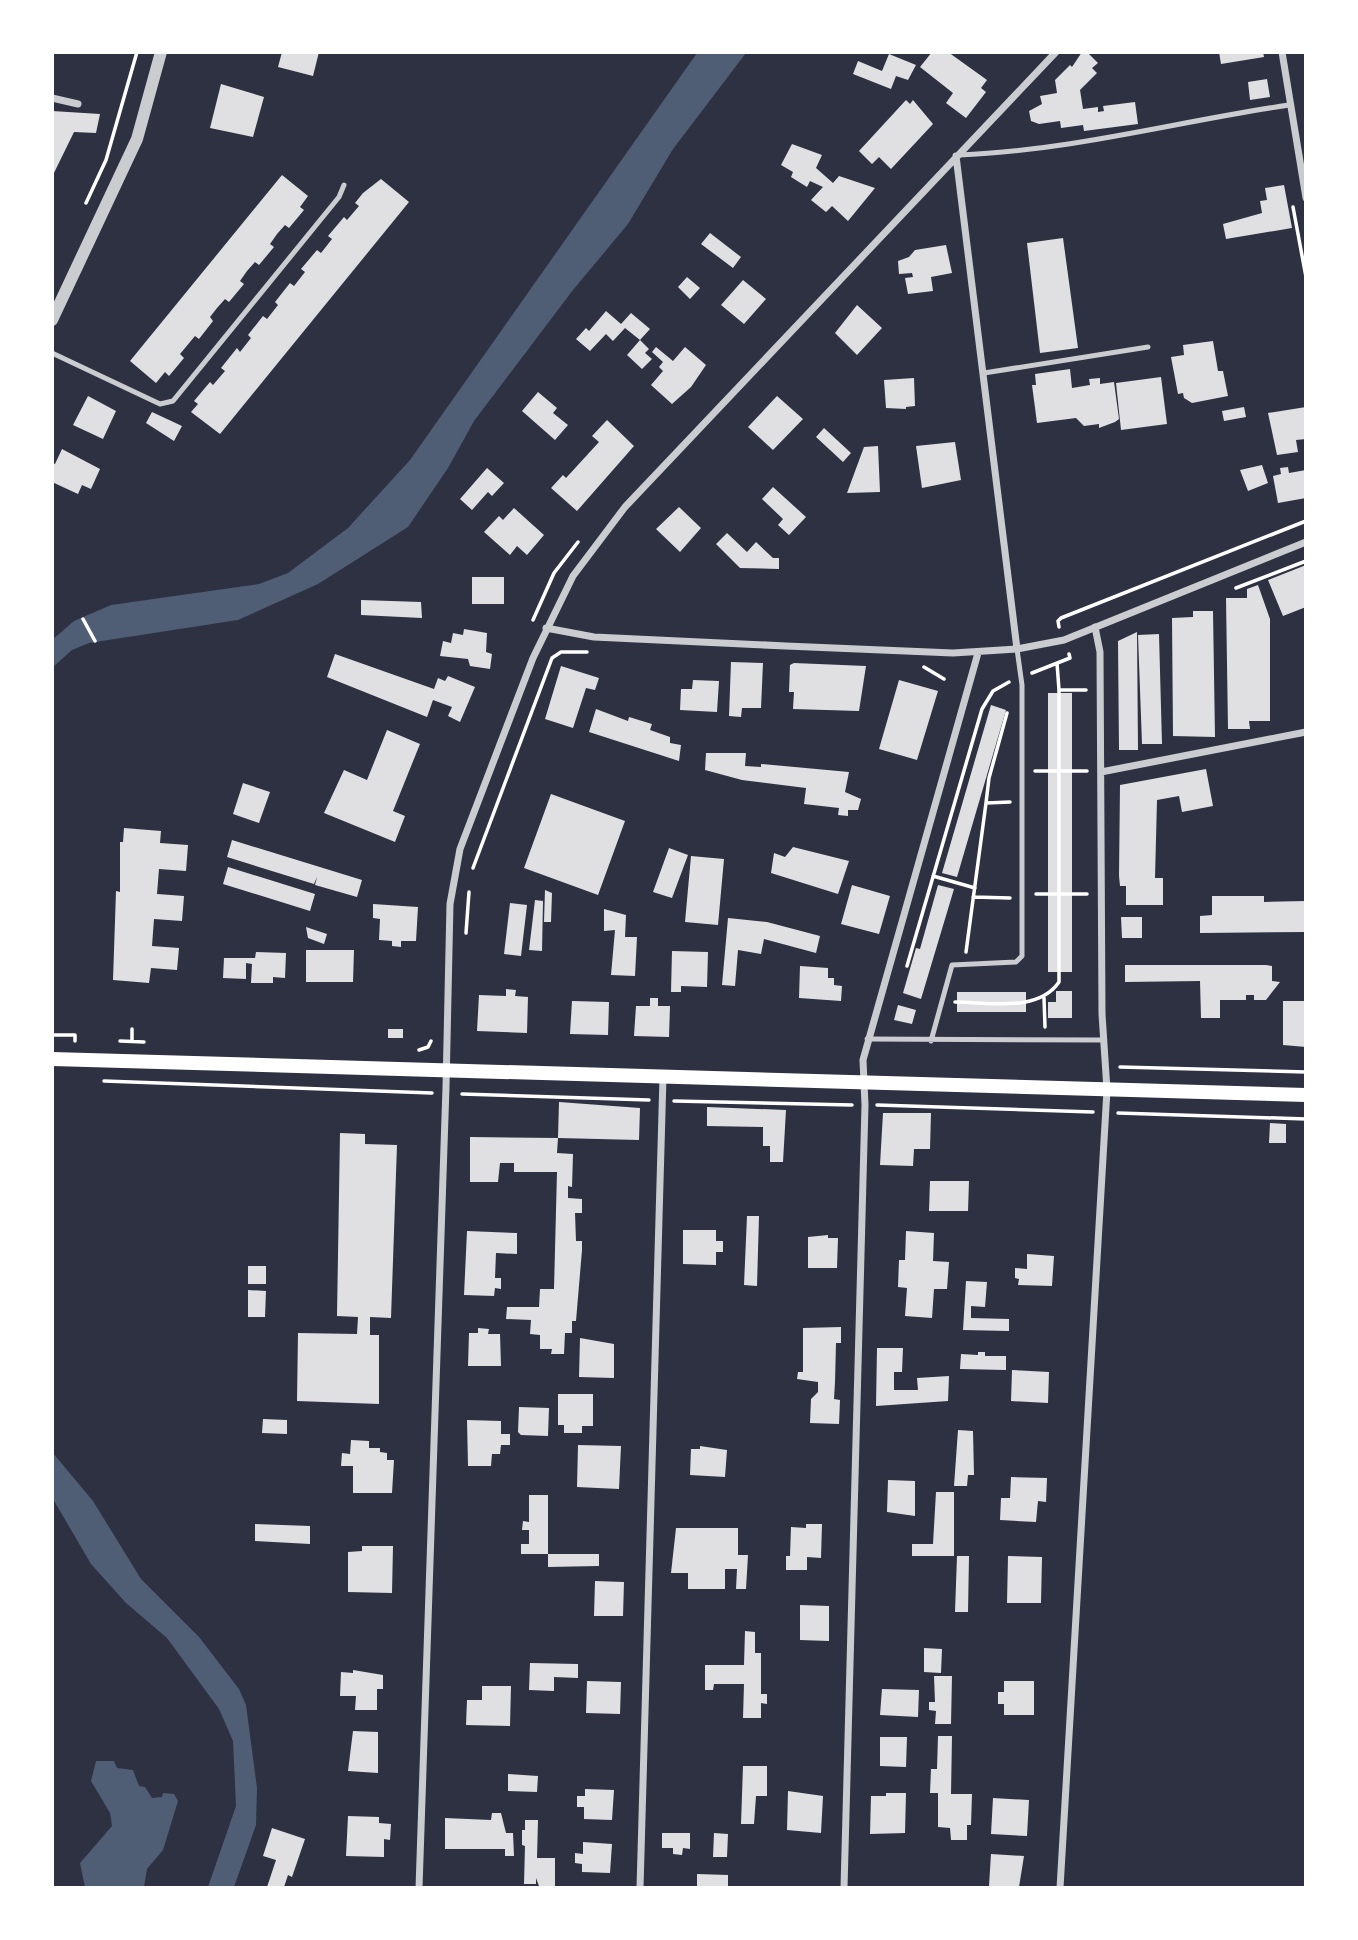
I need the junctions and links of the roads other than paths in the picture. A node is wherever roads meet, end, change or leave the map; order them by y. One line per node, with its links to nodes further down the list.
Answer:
1 (161, 52): 10 (street)
2 (1056, 52): 7 (street)
3 (1282, 52): 6 (street)
4 (52, 98): 5 (street)
5 (78, 104)
6 (1289, 105): 7 (lane); 9 (street)
7 (956, 156): 13 (street); 16 (street)
8 (344, 185): 12 (lane)
9 (1306, 198)
10 (52, 320)
11 (1148, 347): 13 (lane)
12 (52, 353)
13 (984, 373): 17 (street)
14 (1306, 542): 15 (street)
15 (1095, 627): 17 (street); 20 (street)
16 (546, 628): 18 (street); 25 (street)
17 (1017, 649): 18 (street); 23 (lane)
18 (978, 653): 21 (street)
19 (1306, 732): 20 (street)
20 (1101, 772): 22 (street)
21 (867, 1039): 23 (lane); 27 (street)
22 (1103, 1040): 23 (lane); 28 (street)
23 (931, 1041)
24 (52, 1059): 25 (main road)
25 (444, 1071): 26 (main road); 30 (street)
26 (663, 1077): 27 (main road); 31 (street)
27 (864, 1083): 28 (main road); 32 (street)
28 (1107, 1090): 29 (main road); 33 (street)
29 (1306, 1095)
30 (419, 1888)
31 (640, 1888)
32 (844, 1888)
33 (1060, 1888)

